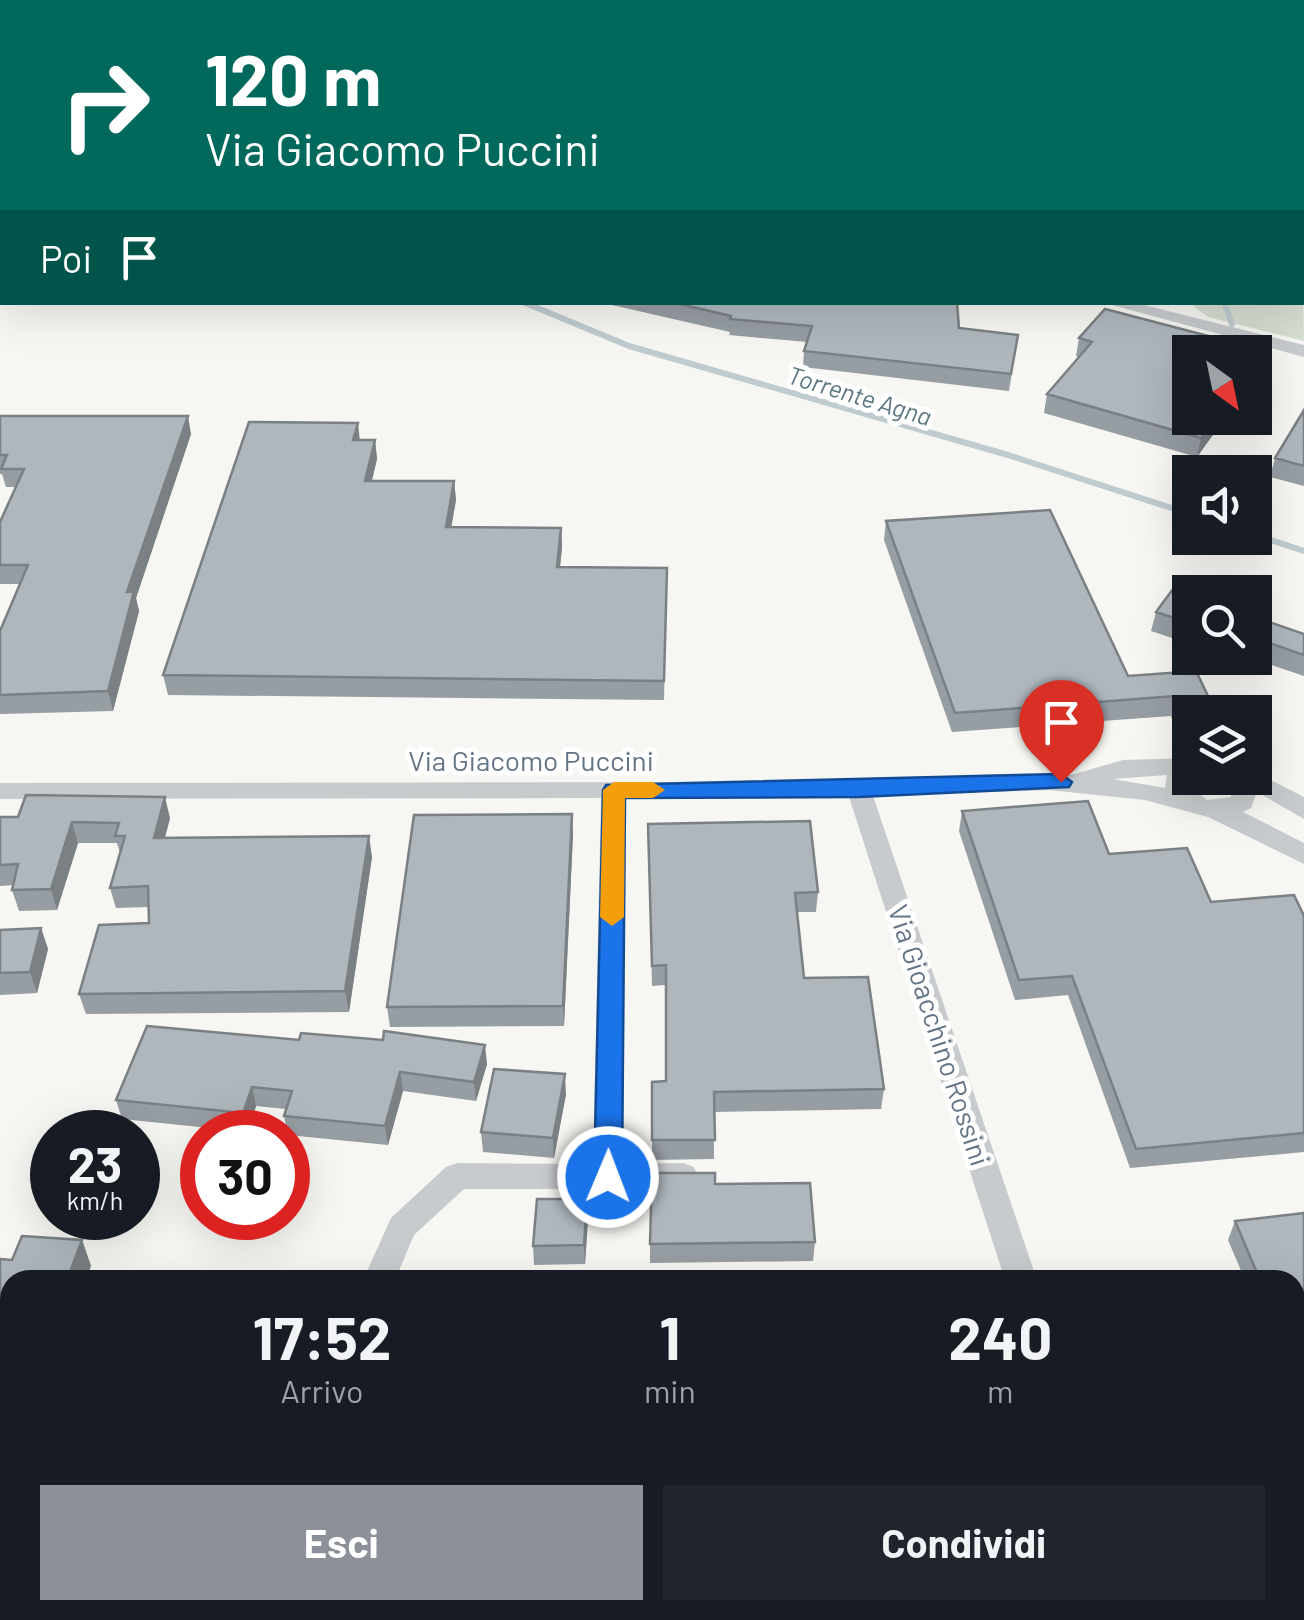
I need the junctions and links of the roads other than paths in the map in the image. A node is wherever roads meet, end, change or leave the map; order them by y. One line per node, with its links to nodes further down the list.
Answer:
1 (1120, 305): 3 (street)
2 (1165, 305): 3 (street)
3 (1198, 325): 4 (street)
4 (1304, 351)
5 (1172, 767): 6 (street, Via Giacomo Puccini)
6 (1061, 782): 9 (street, Via Giacomo Puccini); 13 (street, Via Giacomo Puccini)
7 (1272, 789): 14 (street)
8 (614, 790): 9 (street, Via Giacomo Puccini); 10 (street, Via Giacomo Puccini); 17 (street)
9 (859, 790): 19 (street, Via Gioacchino Rossini)
10 (0, 791)
11 (1182, 795): 13 (street)
12 (1244, 795): 13 (street)
13 (1203, 807): 15 (street, Via Giacomo Puccini)
14 (1304, 810)
15 (1304, 856)
16 (713, 1176): 17 (street)
17 (608, 1177): 18 (street)
18 (383, 1270)
19 (1018, 1270)

